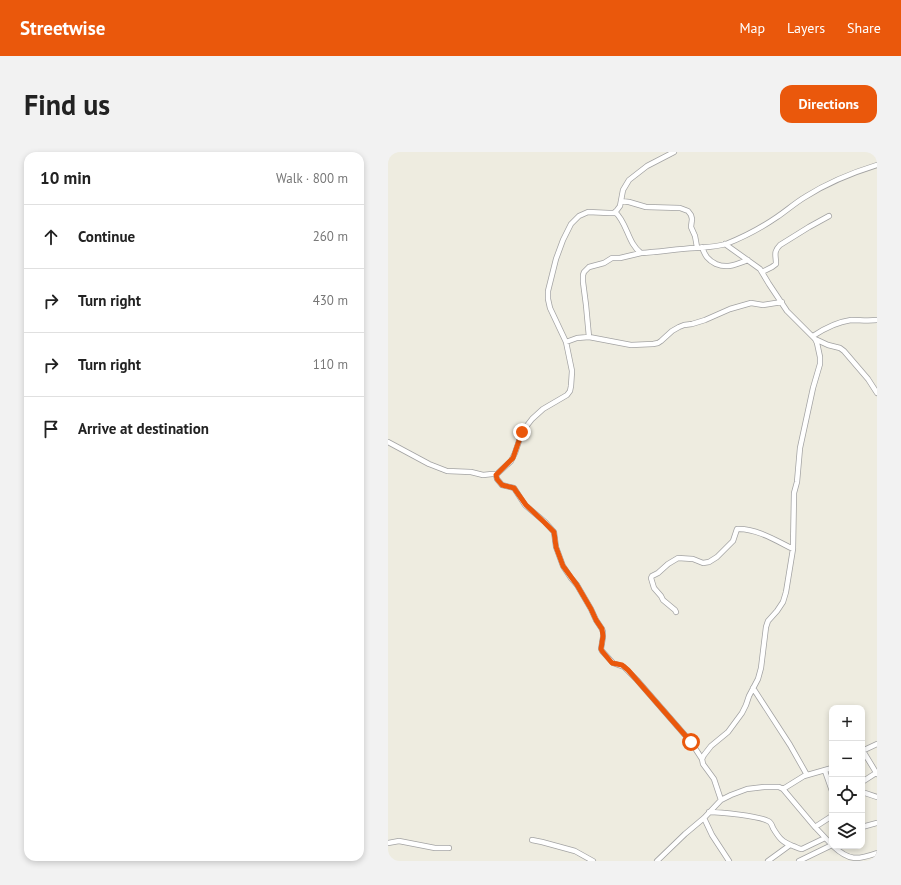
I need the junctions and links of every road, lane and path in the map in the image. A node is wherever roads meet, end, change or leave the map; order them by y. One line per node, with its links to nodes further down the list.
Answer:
1 (674, 152): 3 (street)
2 (877, 165): 6 (street)
3 (621, 201): 4 (street); 7 (street)
4 (615, 212): 8 (street); 15 (street)
5 (829, 216): 10 (street)
6 (724, 244): 7 (street); 9 (street)
7 (700, 247): 8 (street); 9 (street)
8 (640, 253): 13 (street)
9 (748, 260): 10 (street)
10 (762, 272): 11 (street)
11 (782, 302): 13 (street); 14 (street)
12 (877, 320): 14 (street)
13 (589, 337): 15 (street)
14 (814, 338): 16 (street); 19 (street)
15 (566, 342): 18 (street)
16 (877, 393)
17 (388, 442): 18 (street)
18 (497, 474): 25 (street)
19 (792, 549): 20 (street); 21 (street)
20 (676, 612)
21 (753, 688): 25 (street); 30 (street)
22 (877, 744): 23 (street)
23 (865, 750)
24 (865, 754): 29 (street)
25 (702, 759): 36 (street)
26 (829, 770): 27 (street)
27 (826, 772): 28 (street); 30 (street); 32 (street)
28 (829, 774)
29 (877, 774): 31 (street)
30 (807, 775): 33 (street)
31 (865, 780)
32 (829, 782)
33 (783, 789): 36 (street); 42 (street)
34 (865, 794): 35 (street)
35 (877, 797)
36 (722, 800): 37 (street)
37 (709, 812): 38 (street); 48 (street)
38 (704, 818): 53 (street); 54 (street)
39 (829, 818): 42 (street)
40 (877, 823): 41 (street)
41 (865, 826)
42 (815, 827): 44 (street)
43 (532, 840): 52 (street)
44 (829, 841)
45 (829, 842): 48 (street)
46 (388, 843): 49 (street)
47 (829, 843): 56 (street)
48 (790, 845): 55 (street)
49 (449, 848)
50 (837, 849): 51 (street)
51 (877, 853)
52 (593, 861)
53 (657, 861)
54 (729, 861)
55 (768, 861)
56 (798, 861)

